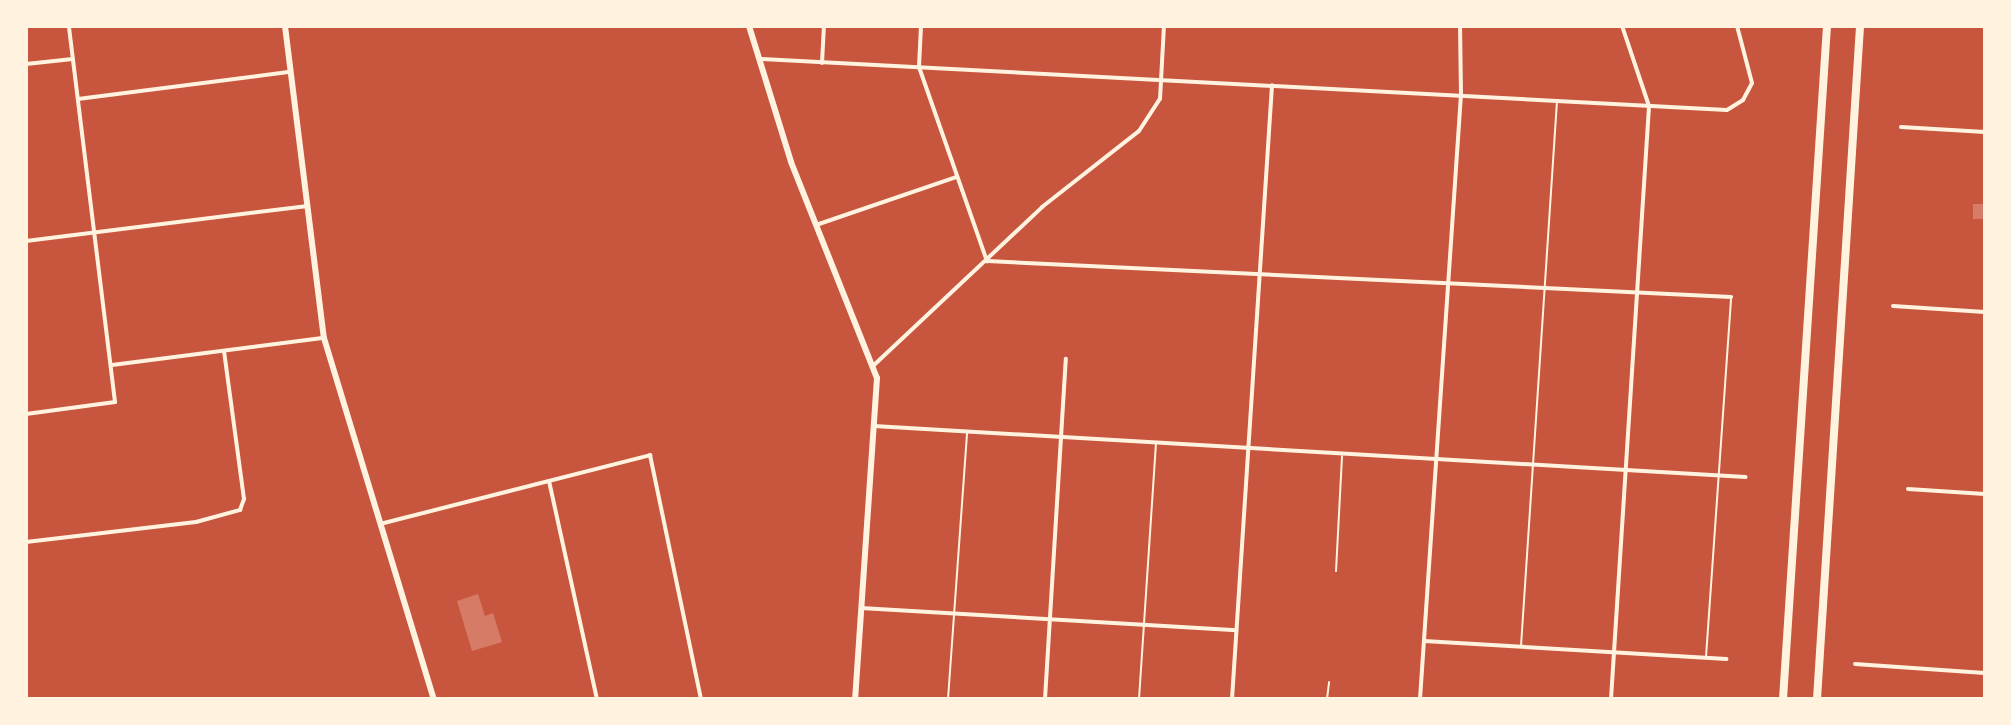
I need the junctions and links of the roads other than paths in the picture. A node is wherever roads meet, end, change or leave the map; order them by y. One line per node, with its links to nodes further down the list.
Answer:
1 (69, 26): 12 (street)
2 (285, 26): 17 (main road)
3 (749, 26): 13 (main road)
4 (824, 26): 14 (street)
5 (921, 26): 16 (street)
6 (1164, 26): 18 (street)
7 (1460, 26): 20 (street)
8 (1622, 26): 23 (street)
9 (1737, 26): 23 (street)
10 (1827, 26): 88 (highway)
11 (1860, 26): 89 (highway)
12 (73, 59): 15 (street); 21 (street)
13 (759, 59): 14 (street); 28 (main road)
14 (822, 63): 16 (street)
15 (26, 64)
16 (919, 67): 18 (street); 26 (street)
17 (291, 72): 21 (street); 27 (main road)
18 (1164, 80): 19 (street); 31 (street)
19 (1272, 85): 20 (street); 32 (street)
20 (1461, 95): 22 (street); 33 (street)
21 (78, 99): 29 (street)
22 (1557, 100): 23 (street); 34 (lane)
23 (1649, 106): 35 (street)
24 (1901, 127): 25 (street)
25 (1985, 132)
26 (956, 177): 28 (street); 31 (street)
27 (308, 206): 29 (street); 39 (main road)
28 (816, 225): 43 (main road)
29 (95, 232): 30 (street); 42 (street)
30 (26, 241)
31 (987, 261): 32 (street); 43 (street)
32 (1260, 274): 33 (street); 49 (street)
33 (1448, 283): 34 (street); 51 (street)
34 (1545, 288): 35 (street); 52 (lane)
35 (1637, 292): 36 (street); 53 (street)
36 (1731, 297): 54 (lane)
37 (1893, 306): 38 (street)
38 (1985, 312)
39 (324, 338): 40 (street); 59 (main road)
40 (224, 351): 42 (street); 60 (street)
41 (1066, 359): 47 (street)
42 (112, 365): 44 (street)
43 (874, 365): 45 (main road)
44 (26, 414)
45 (874, 426): 46 (street); 62 (main road)
46 (967, 431): 47 (street); 63 (lane)
47 (1061, 437): 48 (street); 64 (street)
48 (1157, 443): 49 (street); 65 (lane)
49 (1248, 448): 50 (street); 66 (street)
50 (1343, 454): 51 (street); 61 (lane)
51 (1436, 459): 52 (street); 67 (street)
52 (1533, 465): 53 (street); 68 (lane)
53 (1626, 470): 54 (street); 69 (street)
54 (1718, 476): 55 (street); 70 (lane)
55 (1746, 477)
56 (549, 481): 59 (street); 78 (street); 79 (street)
57 (1908, 489): 58 (street)
58 (1985, 494)
59 (380, 524): 76 (main road)
60 (26, 542)
61 (1336, 571)
62 (861, 608): 63 (street); 80 (main road)
63 (954, 613): 64 (street); 81 (lane)
64 (1050, 619): 65 (street); 82 (street)
65 (1143, 625): 66 (street); 83 (lane)
66 (1236, 630): 84 (street)
67 (1424, 641): 68 (street); 86 (street)
68 (1521, 647): 69 (street)
69 (1614, 652): 70 (street); 87 (street)
70 (1706, 658): 71 (street)
71 (1726, 659)
72 (1855, 664): 73 (street)
73 (1985, 673)
74 (1329, 682): 85 (lane)
75 (525, 698): 77 (lane)
76 (434, 699)
77 (518, 699)
78 (597, 699)
79 (701, 699)
80 (855, 699)
81 (948, 699)
82 (1045, 699)
83 (1139, 699)
84 (1232, 699)
85 (1327, 699)
86 (1420, 699)
87 (1611, 699)
88 (1783, 699)
89 (1817, 699)

